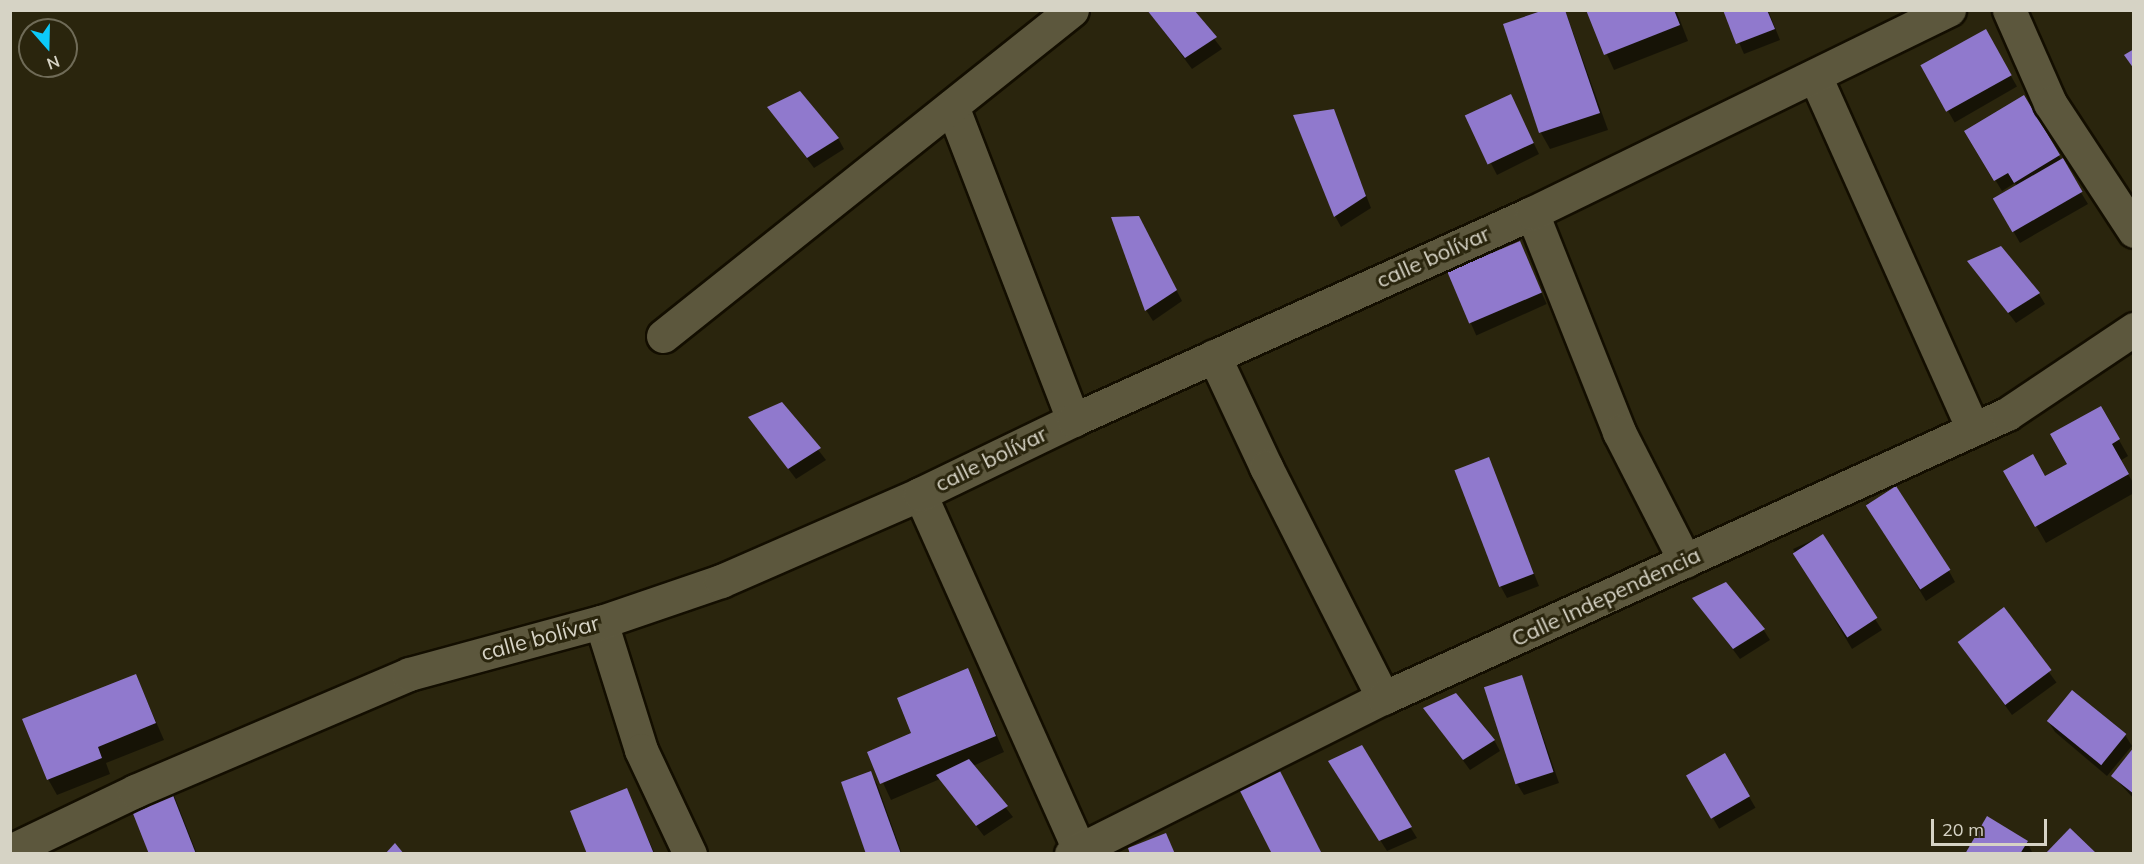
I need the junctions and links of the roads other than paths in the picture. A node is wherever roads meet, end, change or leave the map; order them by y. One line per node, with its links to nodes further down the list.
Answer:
1 (1072, 10): 5 (street)
2 (1950, 10): 4 (street, calle bolívar)
3 (2009, 10): 7 (street)
4 (1815, 76): 6 (street, calle bolívar); 12 (street)
5 (952, 106): 9 (street); 11 (street)
6 (1532, 213): 10 (street, calle bolívar); 14 (street)
7 (2133, 231)
8 (2133, 329): 12 (street, Calle Independencia)
9 (663, 336)
10 (1214, 356): 11 (street, calle bolívar); 16 (street)
11 (1073, 420): 13 (street, calle bolívar)
12 (1973, 429): 14 (street, Calle Independencia)
13 (920, 494): 15 (street, calle bolívar); 18 (street)
14 (1685, 561): 16 (street, Calle Independencia)
15 (601, 622): 17 (street, calle bolívar); 19 (street)
16 (1383, 698): 18 (street, Calle Independencia)
17 (10, 851)
18 (1075, 852)
19 (690, 854)

